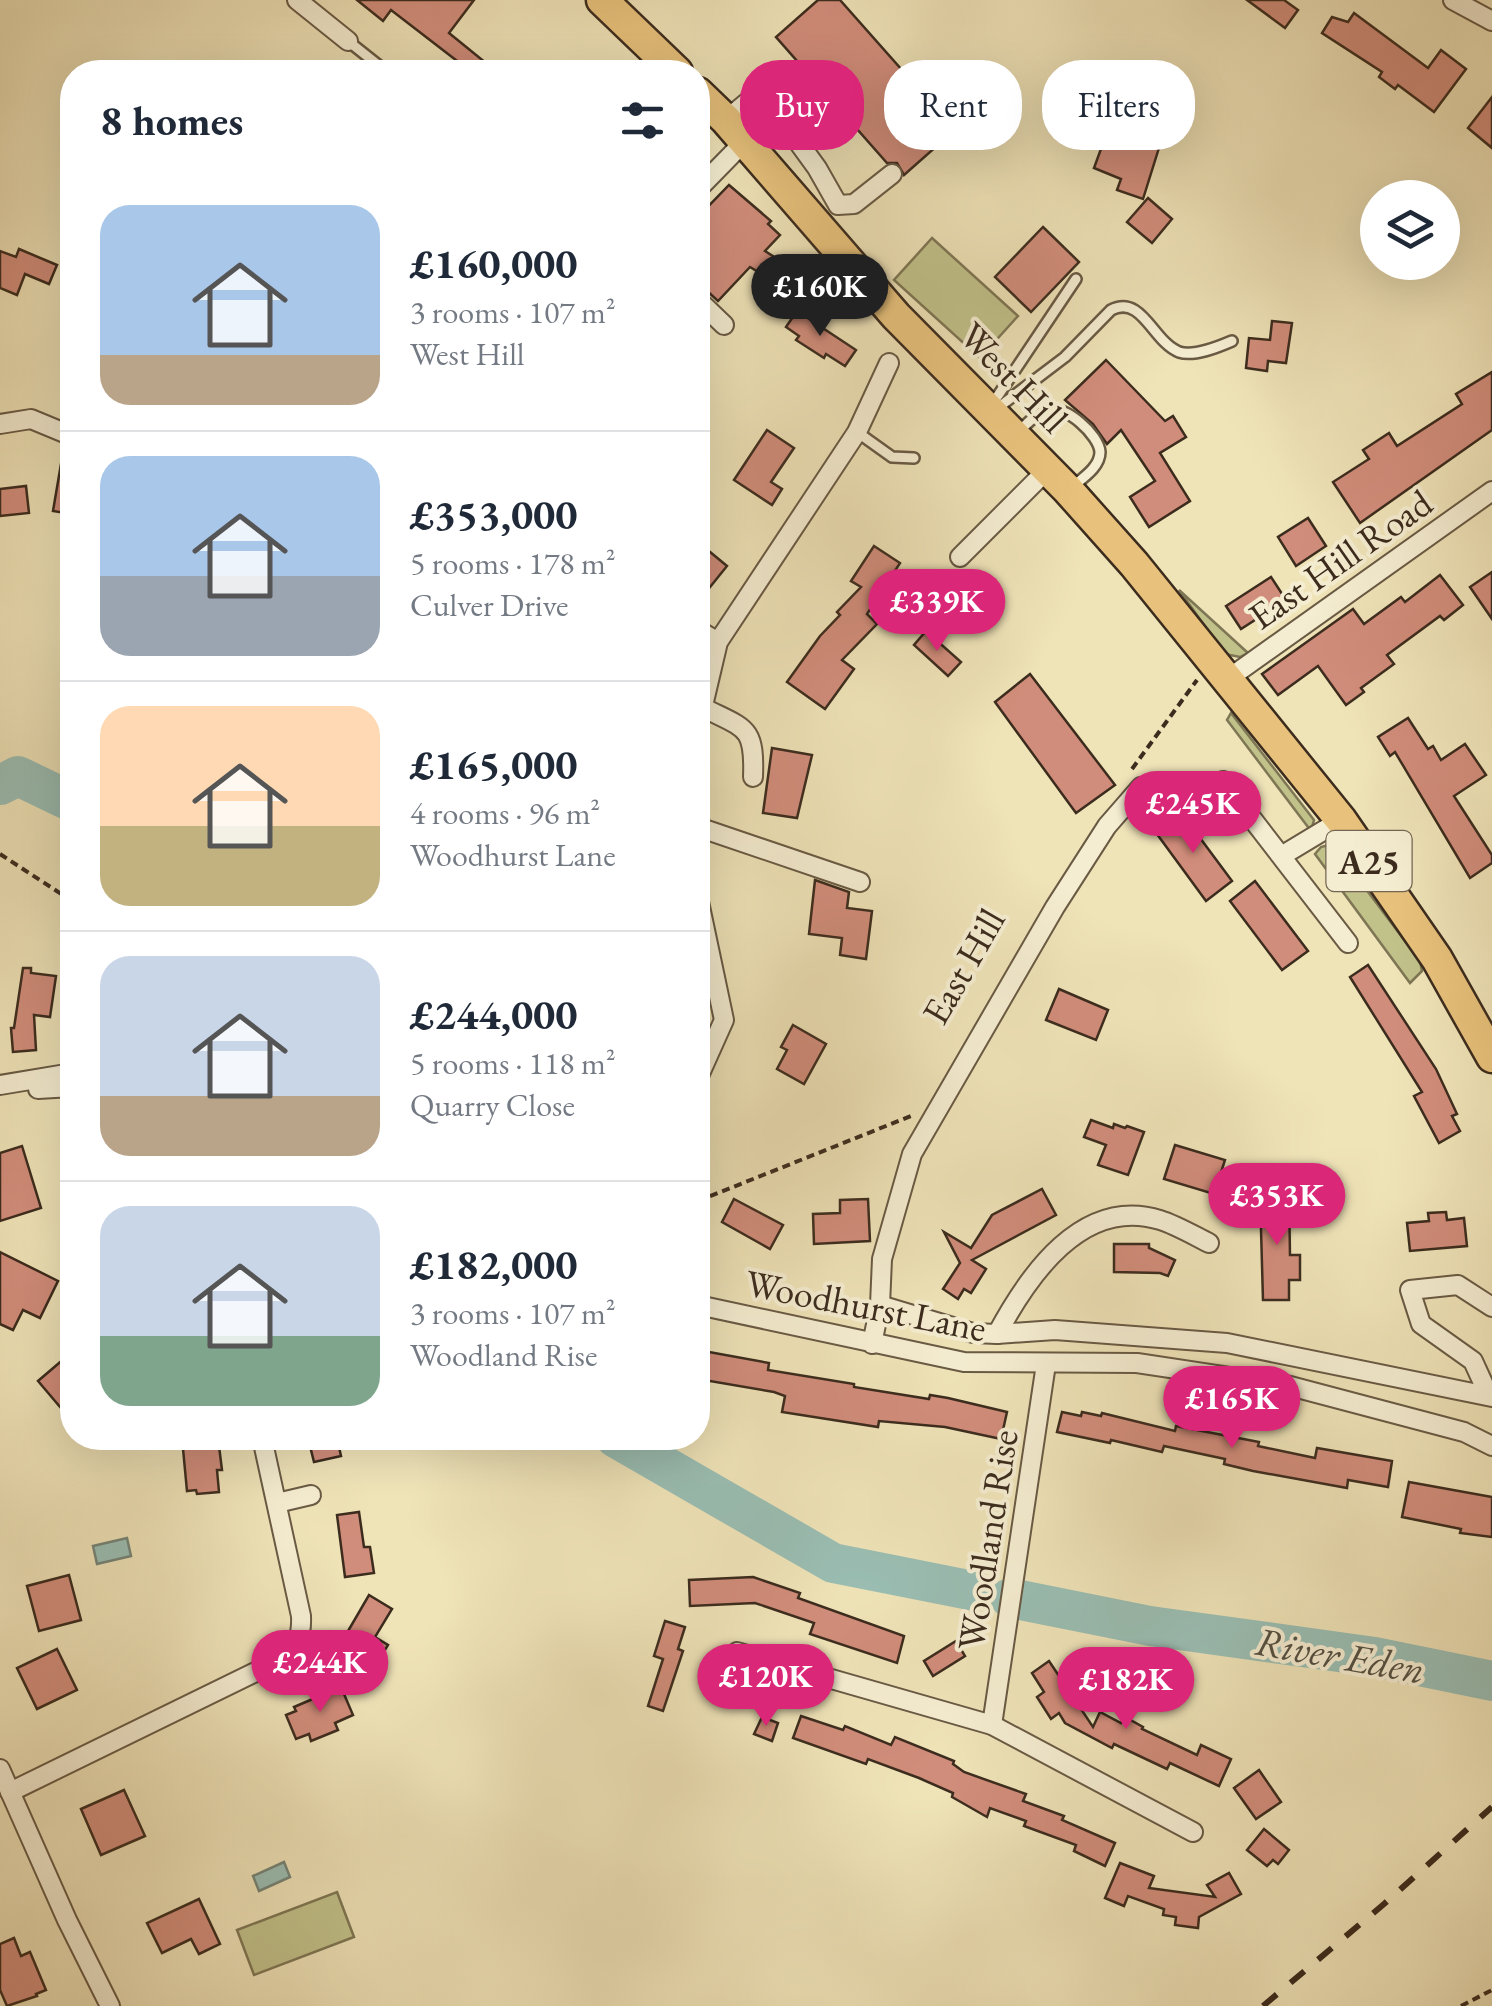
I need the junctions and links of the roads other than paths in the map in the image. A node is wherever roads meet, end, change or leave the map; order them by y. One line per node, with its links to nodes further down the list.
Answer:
1 (602, 0): 7 (main road)
2 (1453, 0): 4 (street)
3 (303, 2): 5 (street)
4 (1492, 21)
5 (348, 41): 6 (lane)
6 (372, 60)
7 (664, 60)
8 (710, 105): 9 (main road, West Hill / A25)
9 (735, 131): 10 (street); 11 (street); 17 (main road, West Hill / A25)
10 (710, 170)
11 (892, 174)
12 (1076, 279): 17 (lane)
13 (710, 312): 14 (street)
14 (724, 326)
15 (1232, 341): 17 (lane)
16 (889, 363): 20 (street)
17 (991, 410): 21 (main road, West Hill / A25)
18 (0, 424): 19 (street)
19 (60, 431)
20 (857, 432): 22 (lane); 27 (street)
21 (1015, 434): 23 (main road, West Hill / A25); 23 (lane)
22 (914, 458)
23 (1058, 479): 25 (street); 29 (main road, West Hill / A25)
24 (1492, 492): 29 (street, East Hill Road)
25 (960, 557)
26 (710, 637): 27 (street)
27 (718, 642): 28 (street)
28 (710, 669)
29 (1218, 671): 34 (main road, A25)
30 (710, 702): 31 (street)
31 (753, 777)
32 (1222, 781): 36 (street)
33 (1132, 783): 46 (street)
34 (1340, 820): 36 (street); 41 (main road, A25)
35 (710, 831): 37 (street)
36 (1283, 856): 38 (street)
37 (860, 882)
38 (1348, 943)
39 (710, 954): 40 (street)
40 (710, 1051)
41 (1492, 1057)
42 (60, 1075): 44 (street)
43 (60, 1088): 44 (street)
44 (4, 1091)
45 (1209, 1243): 49 (street)
46 (880, 1305): 49 (street, Woodhurst Lane); 50 (street)
47 (1492, 1307): 52 (street)
48 (710, 1308): 50 (street, Woodhurst Lane)
49 (998, 1334): 52 (street, Woodhurst Lane)
50 (872, 1344): 51 (street, Woodhurst Lane)
51 (1046, 1364): 53 (street, Woodhurst Lane); 58 (street, Woodland Rise)
52 (1490, 1396)
53 (1492, 1446)
54 (265, 1450): 56 (street)
55 (312, 1495): 56 (street)
56 (276, 1504): 60 (street)
57 (737, 1652): 58 (street)
58 (992, 1725): 61 (street)
59 (0, 1769): 60 (street)
60 (10, 1792): 62 (street)
61 (1193, 1832)
62 (110, 2006)

